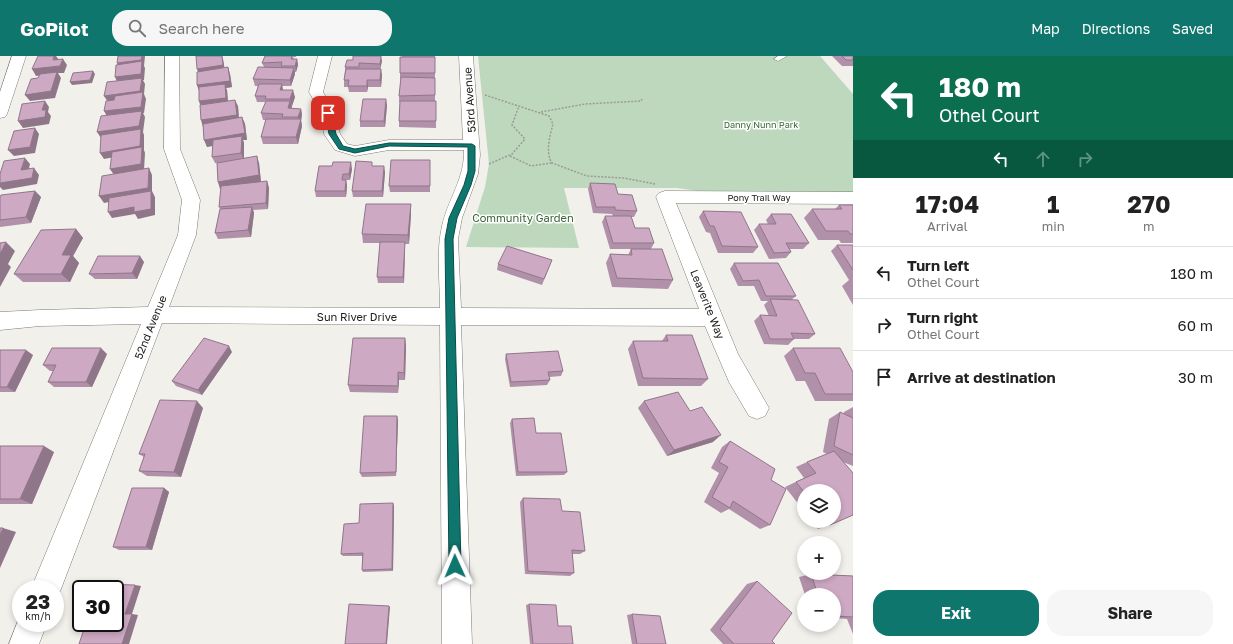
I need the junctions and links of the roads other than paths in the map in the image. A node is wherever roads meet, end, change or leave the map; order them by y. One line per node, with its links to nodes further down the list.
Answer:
1 (19, 56): 5 (street)
2 (172, 56): 9 (street, 52nd Avenue)
3 (325, 56): 6 (street)
4 (466, 56): 6 (street, 53rd Avenue)
5 (0, 114)
6 (472, 146): 10 (street, 53rd Avenue)
7 (663, 191): 8 (street, Pony Trail Way); 11 (street, Leaverite Way)
8 (853, 198)
9 (155, 315): 10 (street, Sun River Drive); 12 (street, Sun River Drive); 14 (street, 52nd Avenue)
10 (450, 317): 11 (street, Sun River Drive); 17 (street, 53rd Avenue)
11 (713, 318): 13 (street, Leaverite Way)
12 (0, 321)
13 (757, 408)
14 (50, 580)
15 (29, 632): 16 (street)
16 (24, 644)
17 (457, 644)

